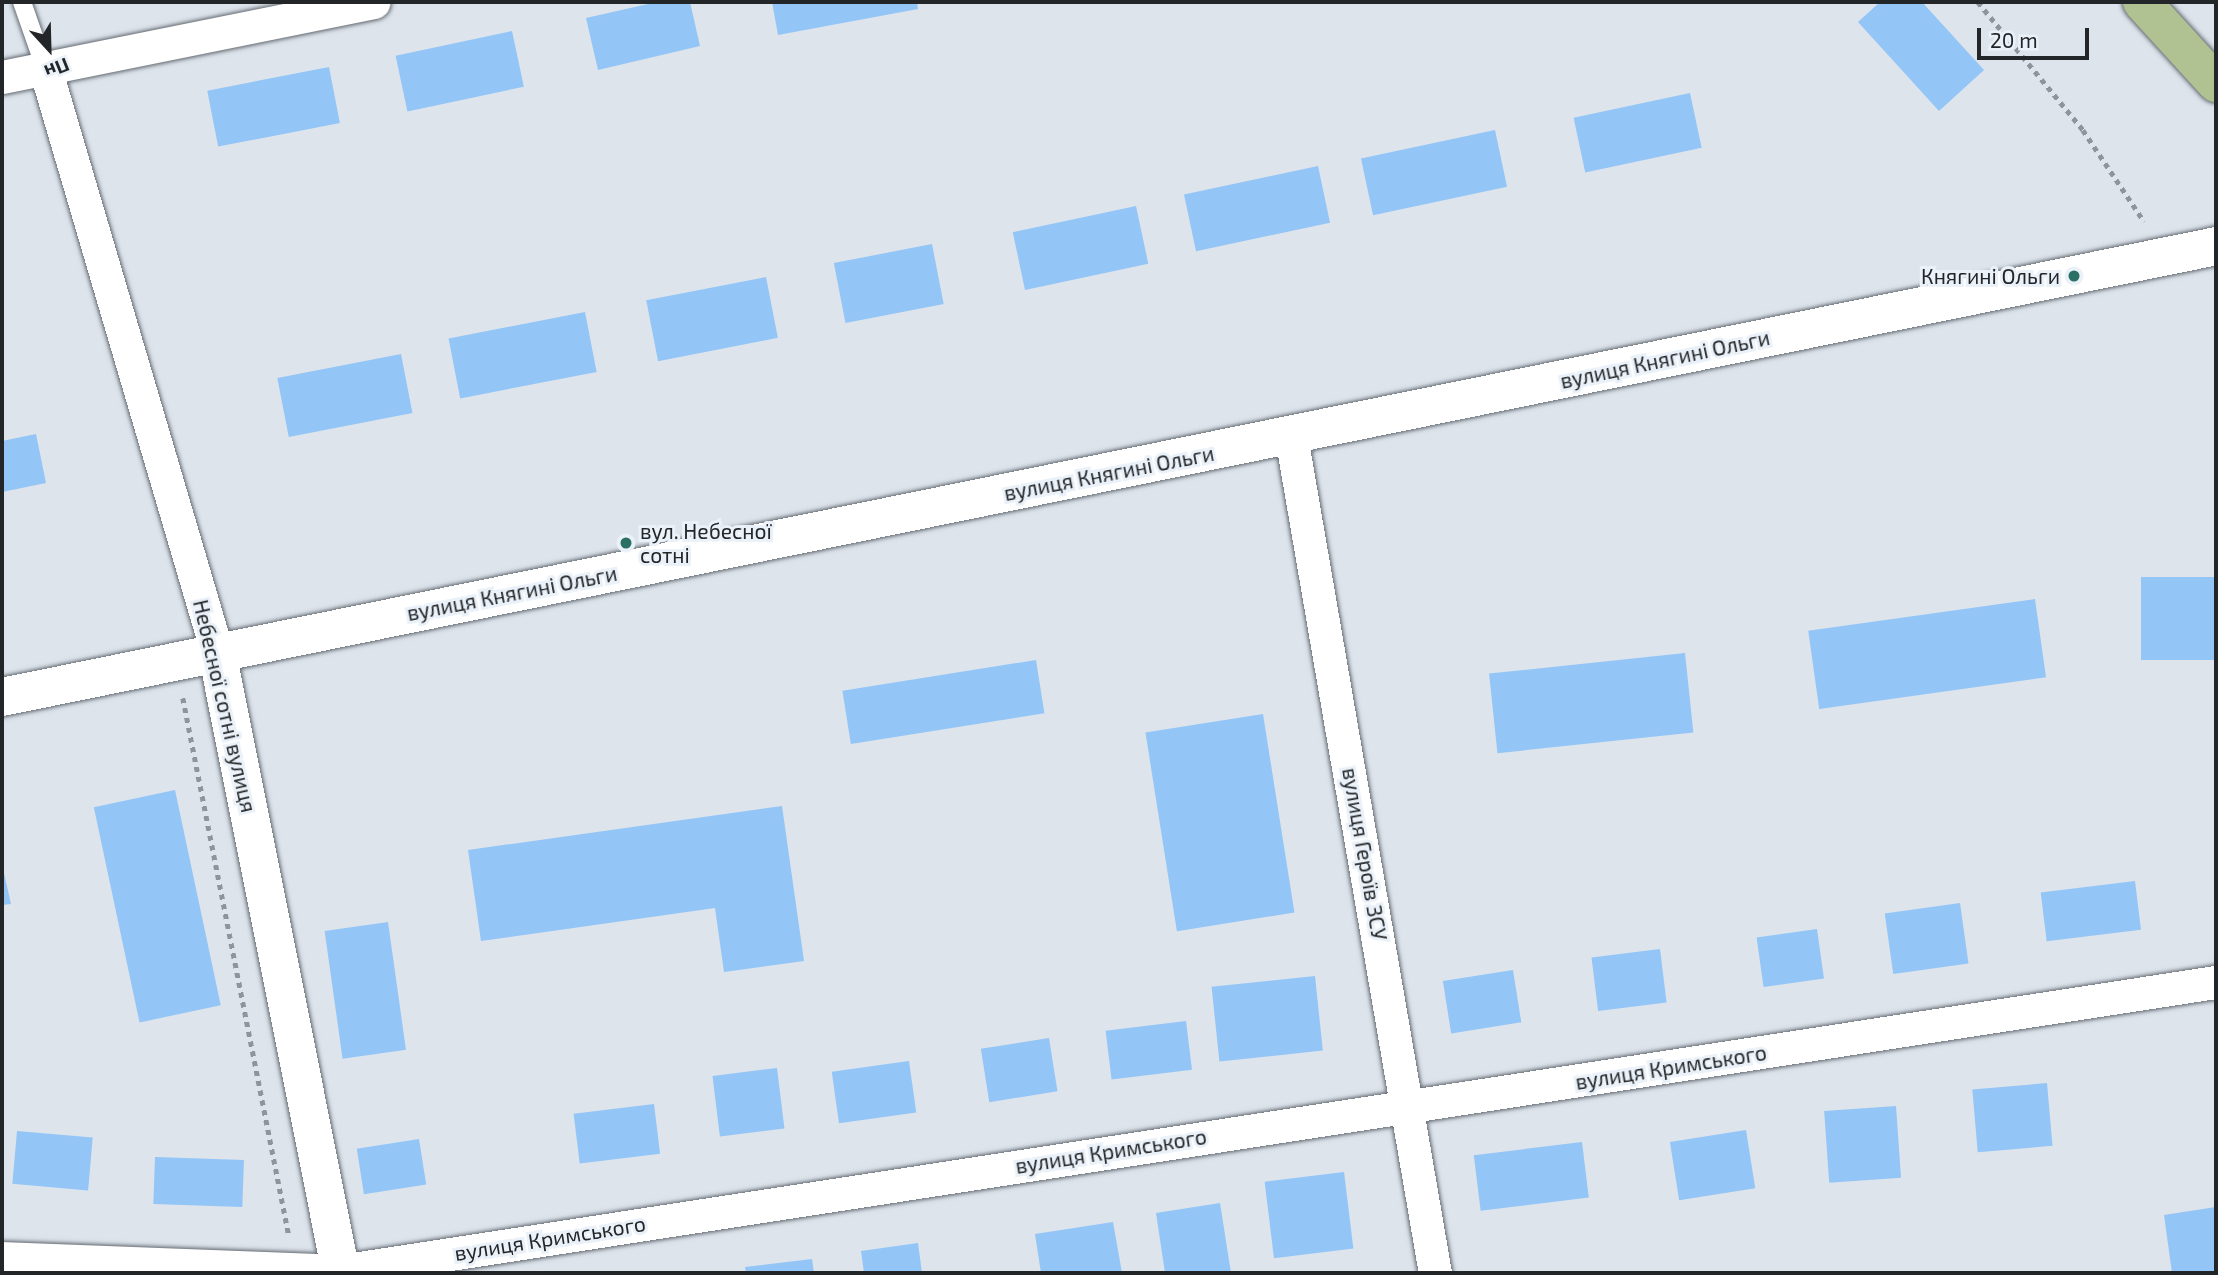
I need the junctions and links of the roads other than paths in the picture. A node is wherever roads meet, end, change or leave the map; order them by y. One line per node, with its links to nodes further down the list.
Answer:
1 (22, 2): 4 (lane)
2 (374, 2): 4 (street)
3 (2142, 2): 6 (main road)
4 (45, 68): 5 (street); 9 (street, Небесної сотні вулиця)
5 (2, 77)
6 (2216, 83)
7 (2202, 249): 8 (street, вулиця Княгині Ольги)
8 (1291, 436): 9 (street, вулиця Княгині Ольги); 12 (street, вулиця Героїв ЗСУ)
9 (217, 652): 10 (street, вулиця Княгині Ольги); 14 (street, Небесної сотні вулиця)
10 (2, 697)
11 (2216, 982): 12 (street, вулиця Кримського)
12 (1409, 1107): 14 (street, вулиця Кримського); 15 (street, вулиця Героїв ЗСУ)
13 (2, 1258): 14 (street, вулиця Кримського)
14 (340, 1272)
15 (1435, 1273)

